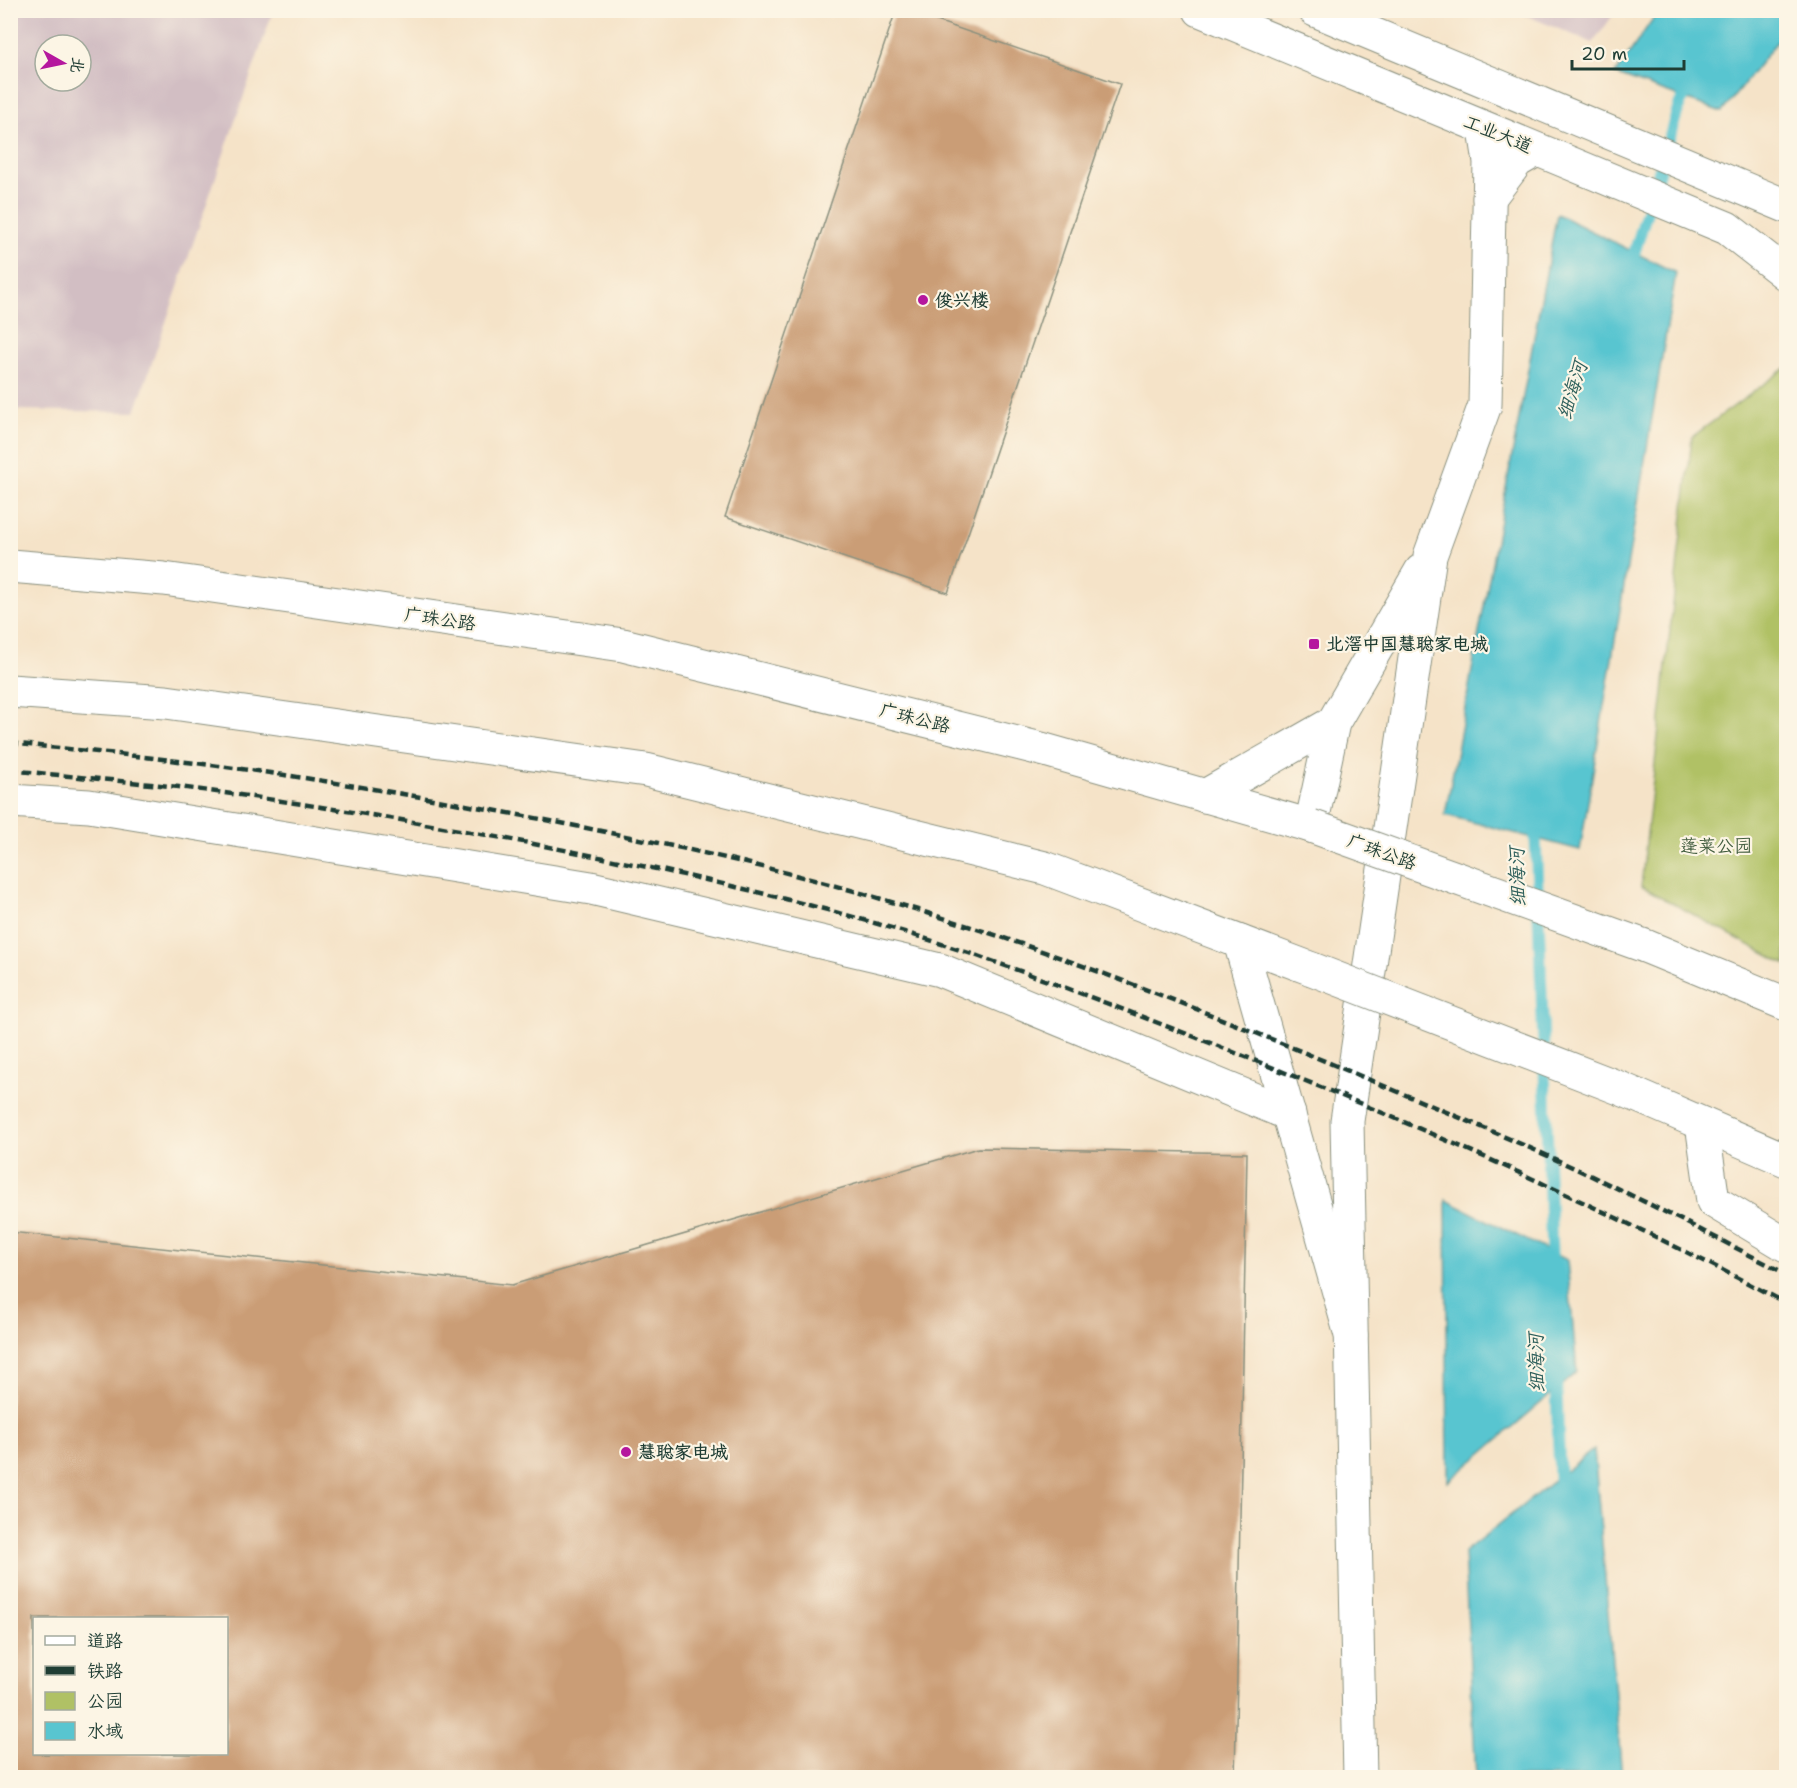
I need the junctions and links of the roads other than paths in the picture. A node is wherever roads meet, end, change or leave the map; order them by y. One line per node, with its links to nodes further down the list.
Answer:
1 (1200, 10): 3 (main road, 工业大道)
2 (1315, 10): 6 (main road)
3 (1485, 130): 4 (main road, 工业大道); 5 (main road)
4 (1550, 155): 5 (main road); 7 (main road, 工业大道)
5 (1489, 198): 8 (main road)
6 (1786, 206)
7 (1786, 274)
8 (1430, 556): 11 (main road); 21 (main road)
9 (10, 566): 12 (main road, 广珠公路)
10 (10, 691): 15 (main road)
11 (1334, 723): 12 (main road); 14 (main road)
12 (1205, 796): 14 (main road, 广珠公路)
13 (10, 801): 17 (main road)
14 (1311, 826): 16 (main road, 广珠公路, bridge)
15 (1240, 942): 17 (main road); 18 (main road, bridge)
16 (1786, 1004)
17 (1289, 1114): 21 (main road)
18 (1702, 1124): 19 (main road); 20 (main road)
19 (1786, 1160)
20 (1786, 1245)
21 (1351, 1335): 22 (main road)
22 (1360, 1778)

